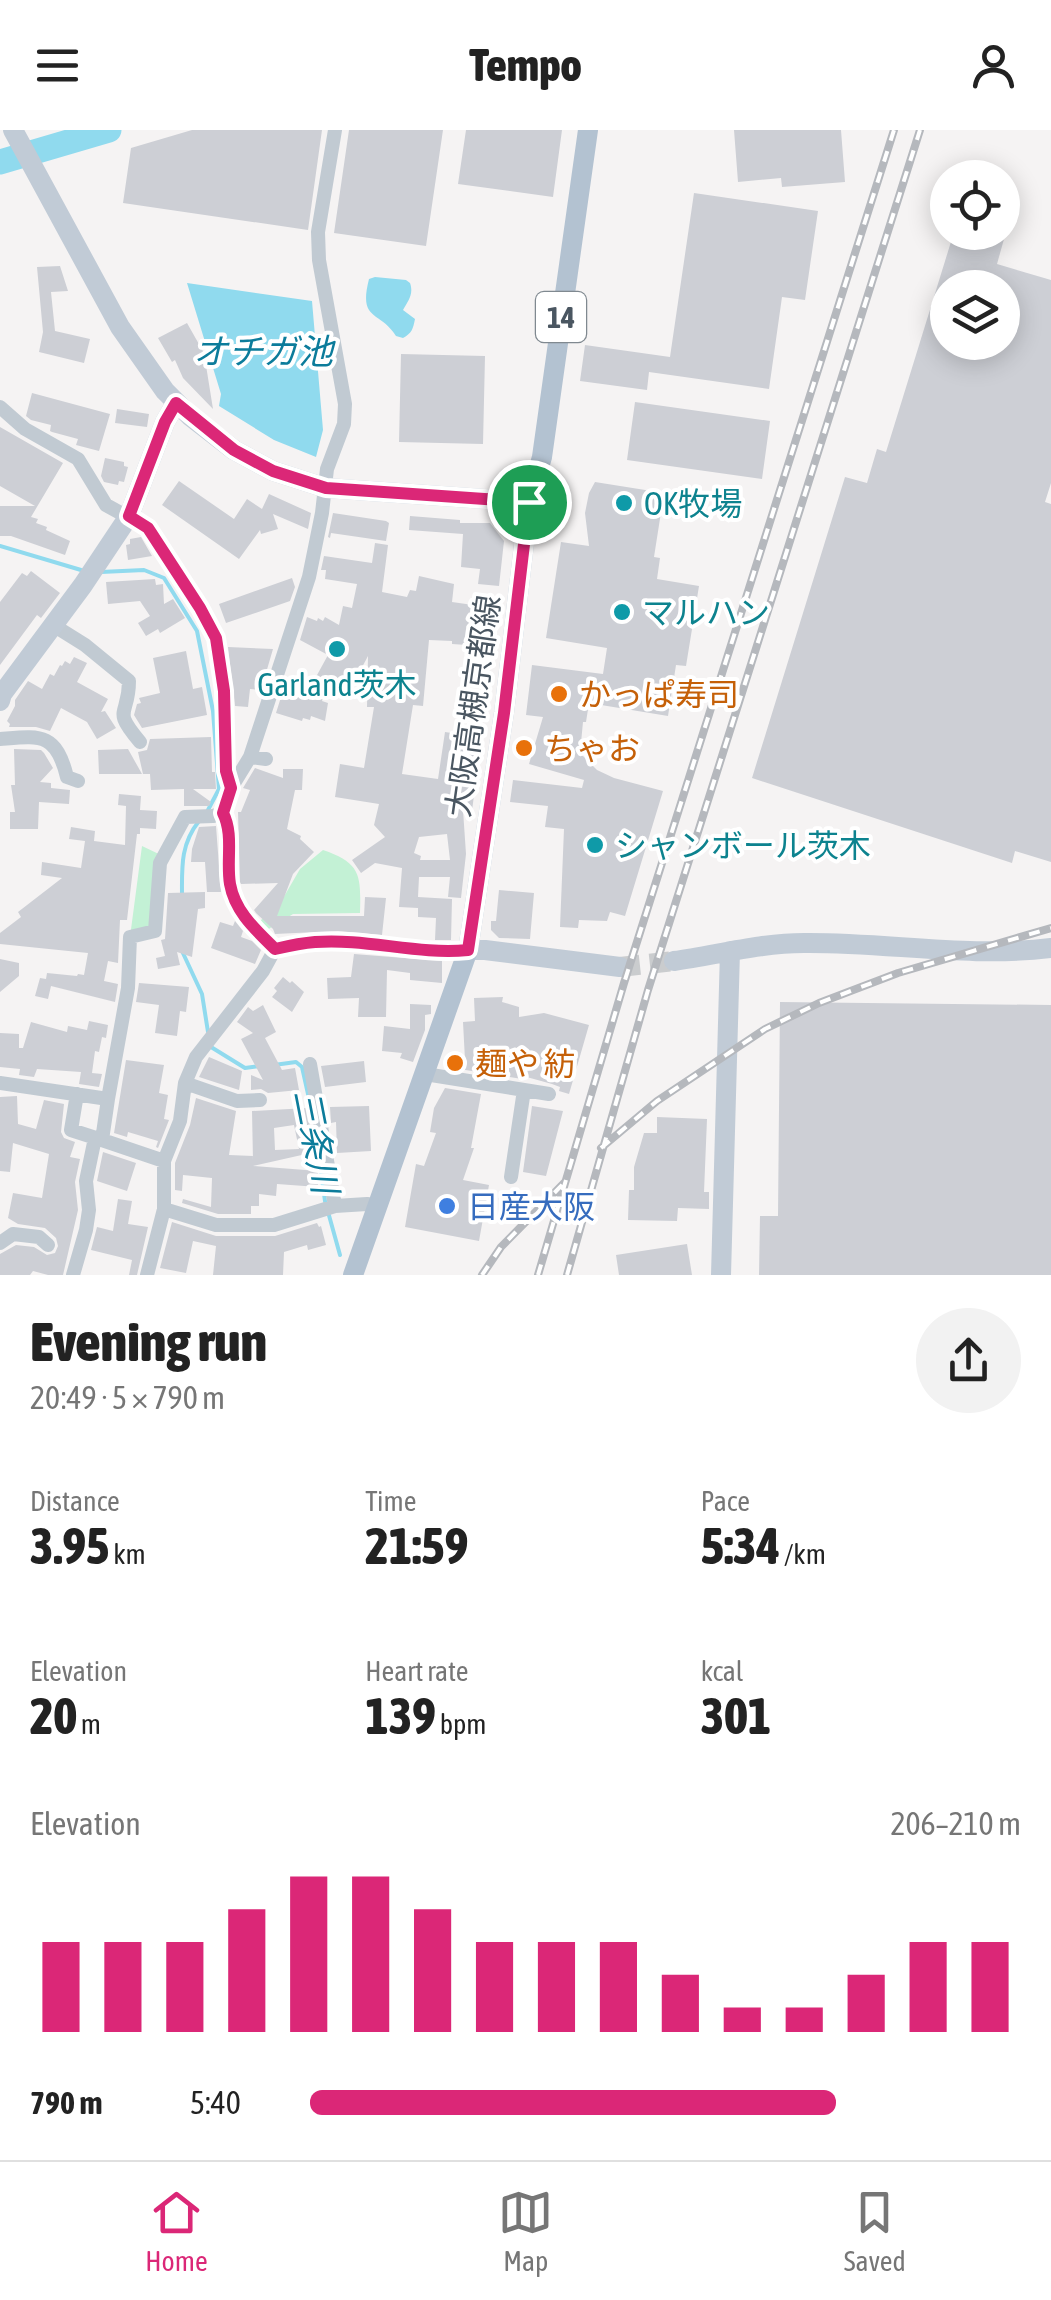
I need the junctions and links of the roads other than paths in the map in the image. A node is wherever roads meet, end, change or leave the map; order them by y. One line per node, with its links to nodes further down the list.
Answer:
1 (335, 130): 6 (street)
2 (588, 130): 7 (main road, 大阪高槻京都線 / 14)
3 (16, 136): 4 (street)
4 (176, 403): 6 (street); 8 (street)
5 (0, 407): 8 (street)
6 (326, 488): 7 (street); 13 (street)
7 (529, 502): 20 (main road, 大阪高槻京都線 / 14)
8 (129, 516): 9 (street); 16 (street)
9 (53, 624): 10 (street); 12 (street)
10 (1, 696)
11 (0, 739): 15 (street)
12 (140, 742)
13 (250, 757): 14 (street); 16 (street)
14 (266, 760)
15 (78, 781)
16 (231, 788): 17 (street)
17 (218, 814): 19 (street); 31 (street)
18 (1051, 948): 21 (street)
19 (275, 949): 20 (street); 27 (street)
20 (468, 950): 23 (street); 25 (main road, 大阪高槻京都線 / 14)
21 (730, 951): 22 (street); 44 (street)
22 (674, 960)
23 (620, 968)
24 (310, 1064): 36 (street)
25 (425, 1074): 28 (street); 37 (main road, 大阪高槻京都線 / 14)
26 (0, 1083): 29 (street)
27 (186, 1083): 32 (street); 34 (street)
28 (524, 1090): 30 (street); 35 (street)
29 (77, 1094): 31 (street); 33 (street)
30 (548, 1094)
31 (108, 1099): 33 (street)
32 (260, 1100)
33 (99, 1139): 34 (street); 41 (street)
34 (164, 1162): 38 (street)
35 (511, 1176)
36 (334, 1206): 37 (street); 38 (street)
37 (378, 1206): 43 (main road, 大阪高槻京都線 / 14)
38 (164, 1210): 42 (street)
39 (0, 1243): 40 (street)
40 (48, 1246)
41 (73, 1275)
42 (147, 1275)
43 (353, 1275)
44 (721, 1275)

